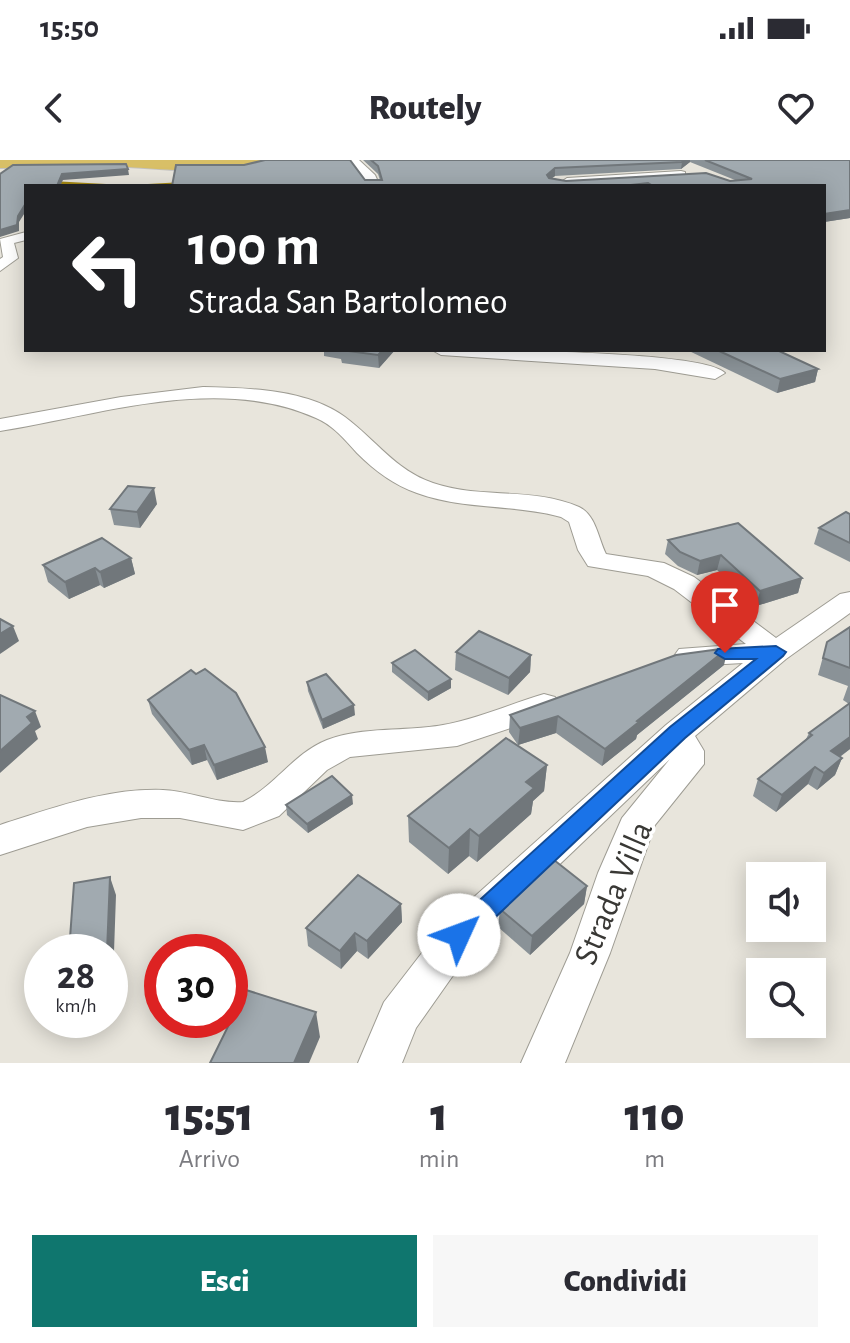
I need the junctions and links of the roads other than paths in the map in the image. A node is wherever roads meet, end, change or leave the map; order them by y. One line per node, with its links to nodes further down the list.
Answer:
1 (265, 160): 4 (highway)
2 (353, 160): 5 (street)
3 (683, 162): 6 (street)
4 (0, 163)
5 (373, 184)
6 (557, 184)
7 (24, 236): 8 (street)
8 (0, 266)
9 (474, 352): 10 (street)
10 (715, 373)
11 (0, 425): 13 (street)
12 (850, 600): 13 (street)
13 (776, 652): 14 (street); 16 (street)
14 (663, 662)
15 (568, 697): 17 (street)
16 (677, 733): 18 (street); 19 (street, Strada Villa)
17 (0, 840)
18 (380, 1063)
19 (543, 1063)

